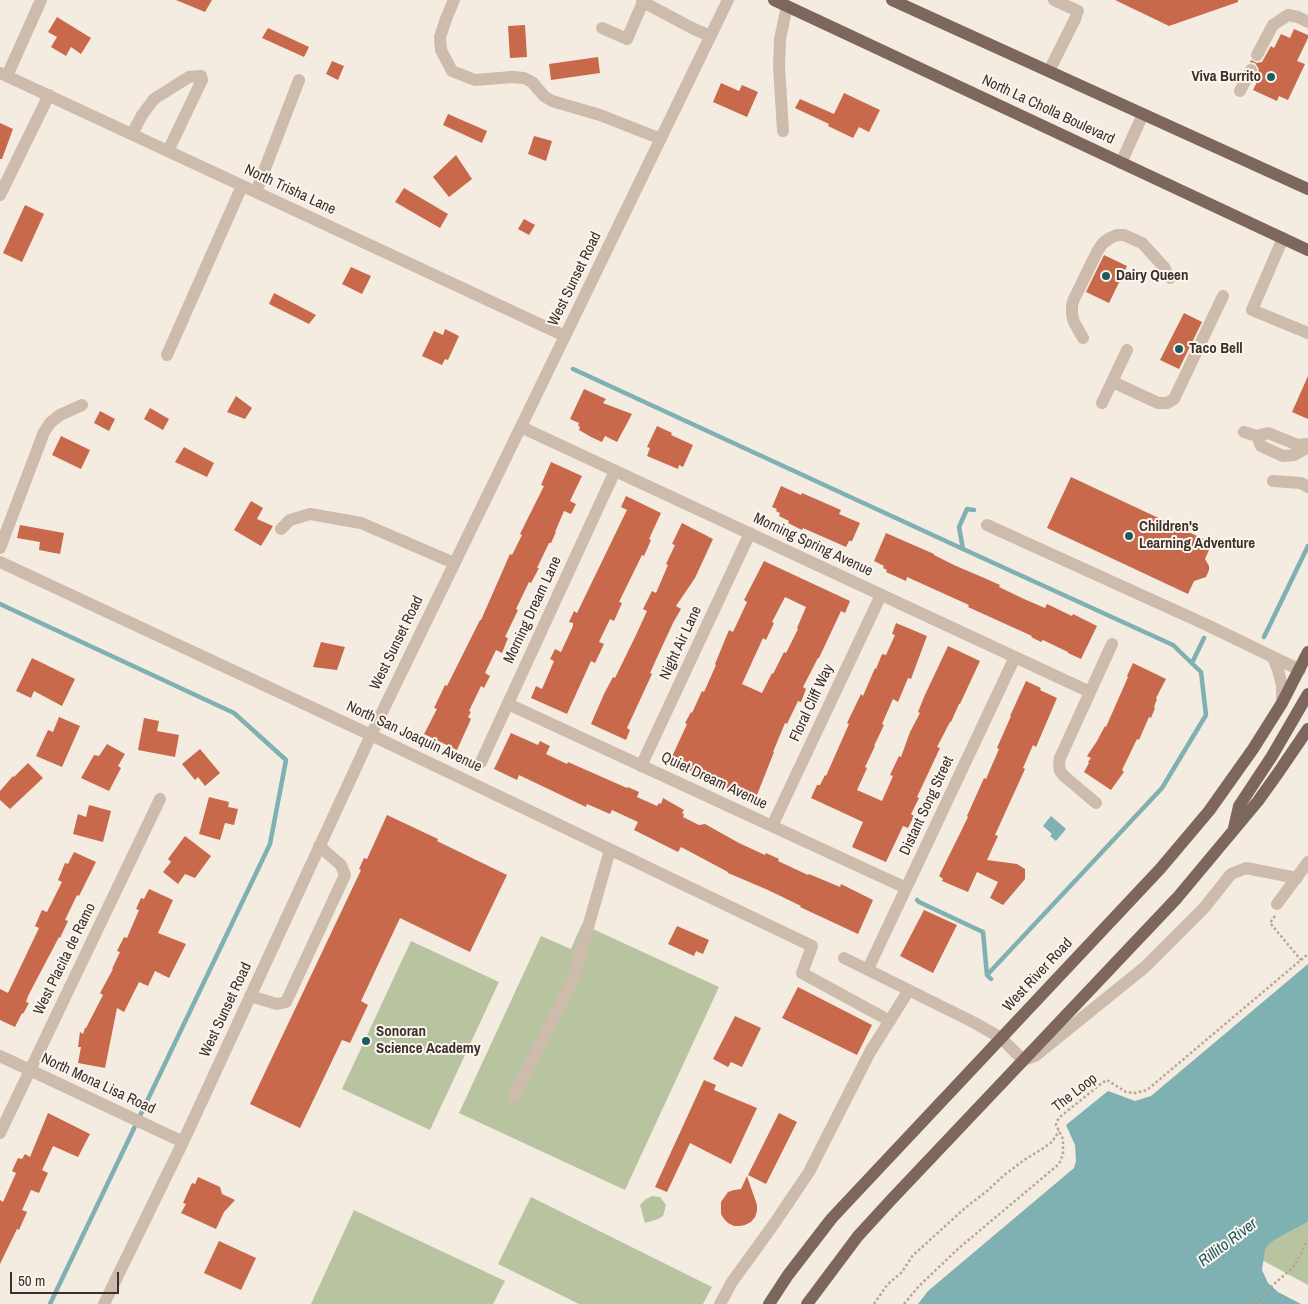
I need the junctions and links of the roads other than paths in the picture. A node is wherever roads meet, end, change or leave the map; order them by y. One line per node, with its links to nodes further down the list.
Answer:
1 (40, 0): 15 (street)
2 (454, 0): 22 (street)
3 (728, 0): 11 (street, West Sunset Road)
4 (774, 0): 8 (main road, North La Cholla Boulevard)
5 (892, 0): 14 (main road)
6 (1054, 0): 14 (street)
7 (642, 1): 10 (street); 11 (street)
8 (787, 6): 20 (street); 24 (main road, North La Cholla Boulevard)
9 (1308, 22): 12 (street)
10 (602, 28)
11 (710, 36): 22 (street, West Sunset Road)
12 (1257, 55)
13 (1250, 70): 17 (street)
14 (1049, 71): 19 (main road)
15 (4, 74): 18 (street, North Trisha Lane)
16 (299, 80): 27 (street)
17 (1240, 91)
18 (49, 96): 21 (street, North Trisha Lane); 28 (street)
19 (1144, 114): 24 (street); 26 (main road)
20 (783, 131)
21 (132, 134): 23 (street, North Trisha Lane); 23 (street)
22 (661, 139): 34 (street, West Sunset Road)
23 (168, 151): 25 (street, North Trisha Lane)
24 (1122, 163): 29 (main road, North La Cholla Boulevard)
25 (242, 186): 27 (street, North Trisha Lane); 37 (street)
26 (1307, 187)
27 (256, 192): 34 (street, North Trisha Lane)
28 (0, 195)
29 (1282, 238): 30 (main road, North La Cholla Boulevard); 33 (street)
30 (1308, 250)
31 (1170, 278): 35 (street)
32 (1223, 296): 38 (street)
33 (1308, 332)
34 (566, 336): 41 (street, West Sunset Road)
35 (1082, 338)
36 (1127, 350): 38 (street)
37 (167, 355)
38 (1113, 382): 39 (street)
39 (1102, 403)
40 (82, 406): 50 (street)
41 (521, 427): 44 (street, Morning Spring Avenue); 52 (street, West Sunset Road)
42 (1244, 432): 43 (street)
43 (1308, 446)
44 (615, 471): 49 (street, Morning Spring Avenue); 62 (street, Morning Dream Lane)
45 (1274, 481): 46 (street)
46 (1308, 487)
47 (987, 525): 57 (street)
48 (281, 529): 52 (street)
49 (750, 534): 53 (street, Morning Spring Avenue); 66 (street, Night Air Lane)
50 (0, 548)
51 (0, 562): 64 (street, North San Joaquin Avenue)
52 (454, 564): 64 (street, West Sunset Road)
53 (882, 595): 56 (street, Morning Spring Avenue); 69 (street, Floral Cliff Way)
54 (1112, 644): 59 (street)
55 (1308, 652): 58 (main road, West River Road)
56 (1015, 657): 59 (street, Morning Spring Avenue); 75 (street, Distant Song Street)
57 (1273, 657): 58 (street); 61 (street)
58 (1304, 672): 61 (main road, West River Road)
59 (1090, 692): 68 (street)
60 (1308, 694): 70 (main road)
61 (1282, 703): 82 (main road, West River Road)
62 (508, 704): 65 (street, Morning Dream Lane); 66 (street, Quiet Dream Avenue)
63 (1308, 729): 70 (main road)
64 (371, 735): 71 (street, West Sunset Road); 72 (street, North San Joaquin Avenue)
65 (481, 762)
66 (641, 766): 69 (street, Quiet Dream Avenue)
67 (160, 799): 85 (street, West Placita de Ramo)
68 (1096, 803)
69 (772, 826): 75 (street, Quiet Dream Avenue)
70 (1233, 830): 84 (main road)
71 (320, 846): 80 (street, West Sunset Road); 80 (street)
72 (610, 850): 81 (street, North San Joaquin Avenue); 86 (street)
73 (1308, 862): 74 (street)
74 (1297, 878): 76 (street); 84 (street)
75 (906, 888): 78 (street, Distant Song Street)
76 (1277, 904)
77 (844, 958): 78 (street)
78 (868, 969): 79 (street)
79 (909, 990): 81 (street); 82 (street)
80 (250, 996): 88 (street, West Sunset Road)
81 (890, 1021): 90 (street)
82 (1001, 1038): 84 (street); 91 (main road, West River Road)
83 (0, 1056): 85 (street, North Mona Lisa Road)
84 (1023, 1060): 92 (main road)
85 (30, 1070): 87 (street, West Placita de Ramo); 88 (street, North Mona Lisa Road)
86 (514, 1096)
87 (0, 1132)
88 (183, 1142): 89 (street, West Sunset Road)
89 (104, 1304)
90 (720, 1304)
91 (769, 1304)
92 (807, 1304)

